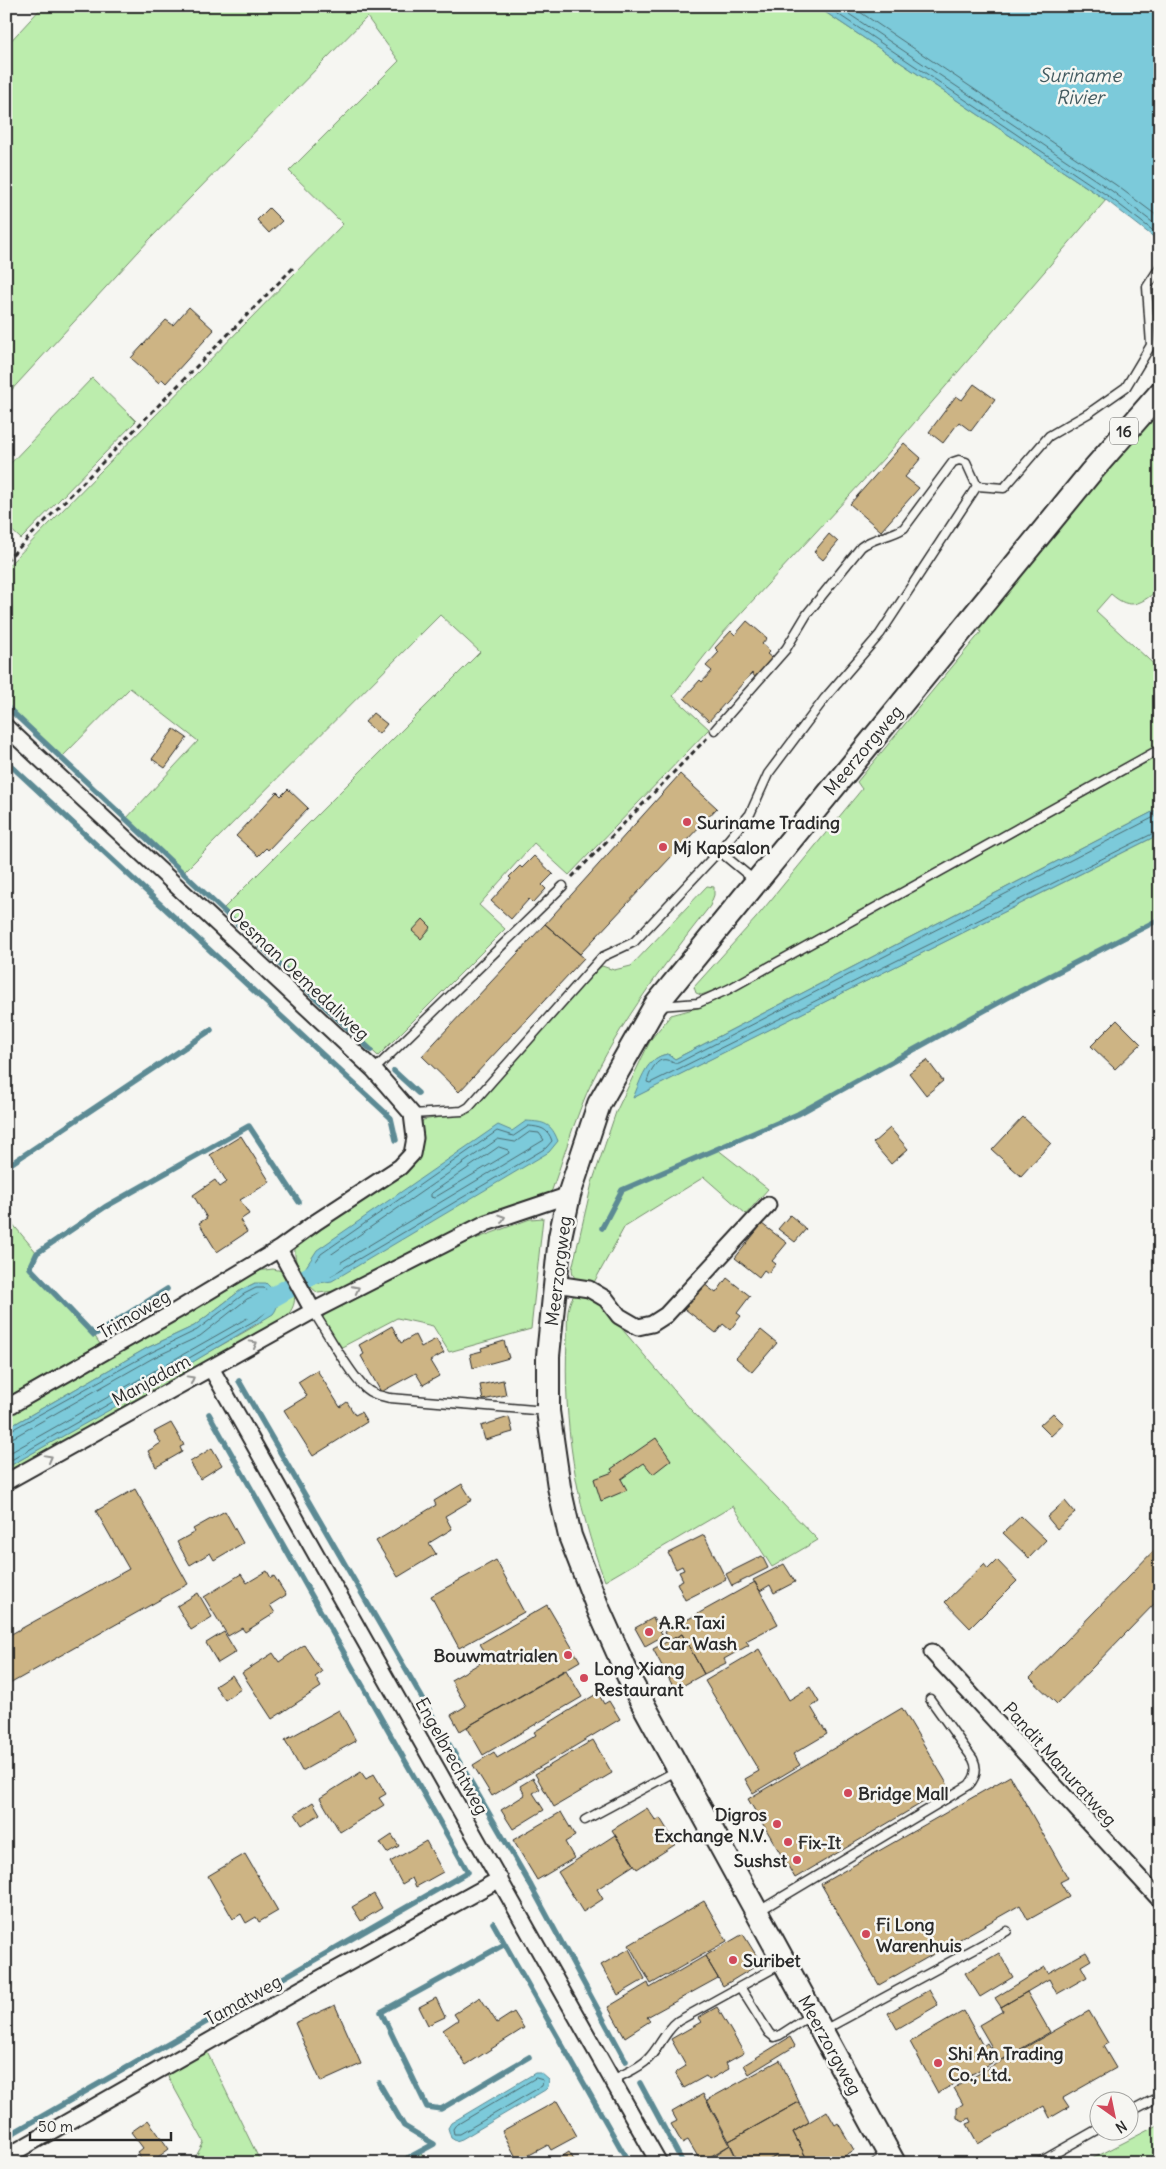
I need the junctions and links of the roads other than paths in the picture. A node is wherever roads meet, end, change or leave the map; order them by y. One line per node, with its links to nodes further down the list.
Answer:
1 (1160, 267): 3 (lane)
2 (1160, 392): 8 (main road, Meerzorgweg / 16)
3 (978, 486): 5 (lane); 7 (lane)
4 (6, 727): 11 (street, Oesman Oemedaliweg)
5 (716, 730)
6 (1160, 749): 10 (lane)
7 (719, 852): 8 (lane); 12 (lane)
8 (755, 881): 10 (main road, Meerzorgweg / 16)
9 (563, 886): 11 (lane)
10 (656, 1006): 13 (main road, Meerzorgweg / 16)
11 (374, 1070): 12 (street, Oesman Oemedaliweg)
12 (412, 1114): 15 (street)
13 (569, 1195): 16 (main road, Meerzorgweg / 16); 17 (street, Manjadam, one-way to 13)
14 (768, 1205): 16 (street)
15 (282, 1254): 17 (street); 19 (street, Trimoweg)
16 (556, 1284): 20 (main road, Meerzorgweg / 16)
17 (310, 1306): 18 (street, Manjadam, one-way to 17); 20 (lane)
18 (211, 1368): 21 (street, Manjadam, one-way to 18); 26 (street, Engelbrechtweg)
19 (6, 1408)
20 (548, 1411): 24 (main road, Meerzorgweg / 16)
21 (6, 1482)
22 (932, 1652): 27 (street, Pandit Manuratweg)
23 (930, 1699): 28 (lane)
24 (680, 1769): 25 (lane); 28 (main road, Meerzorgweg / 16)
25 (586, 1820)
26 (500, 1879): 33 (street, Engelbrechtweg); 37 (street, Tamatweg)
27 (1160, 1900)
28 (757, 1912): 30 (main road, Meerzorgweg / 16)
29 (1006, 1931): 32 (lane)
30 (784, 1962): 31 (lane); 32 (main road, Meerzorgweg / 16)
31 (740, 1987): 32 (lane); 33 (lane)
32 (818, 2022): 38 (main road, Meerzorgweg / 16)
33 (613, 2080): 39 (street, Engelbrechtweg)
34 (1160, 2096): 35 (lane)
35 (1138, 2108)
36 (1088, 2136): 40 (lane)
37 (6, 2157)
38 (887, 2160)
39 (659, 2163)
40 (1038, 2163)

